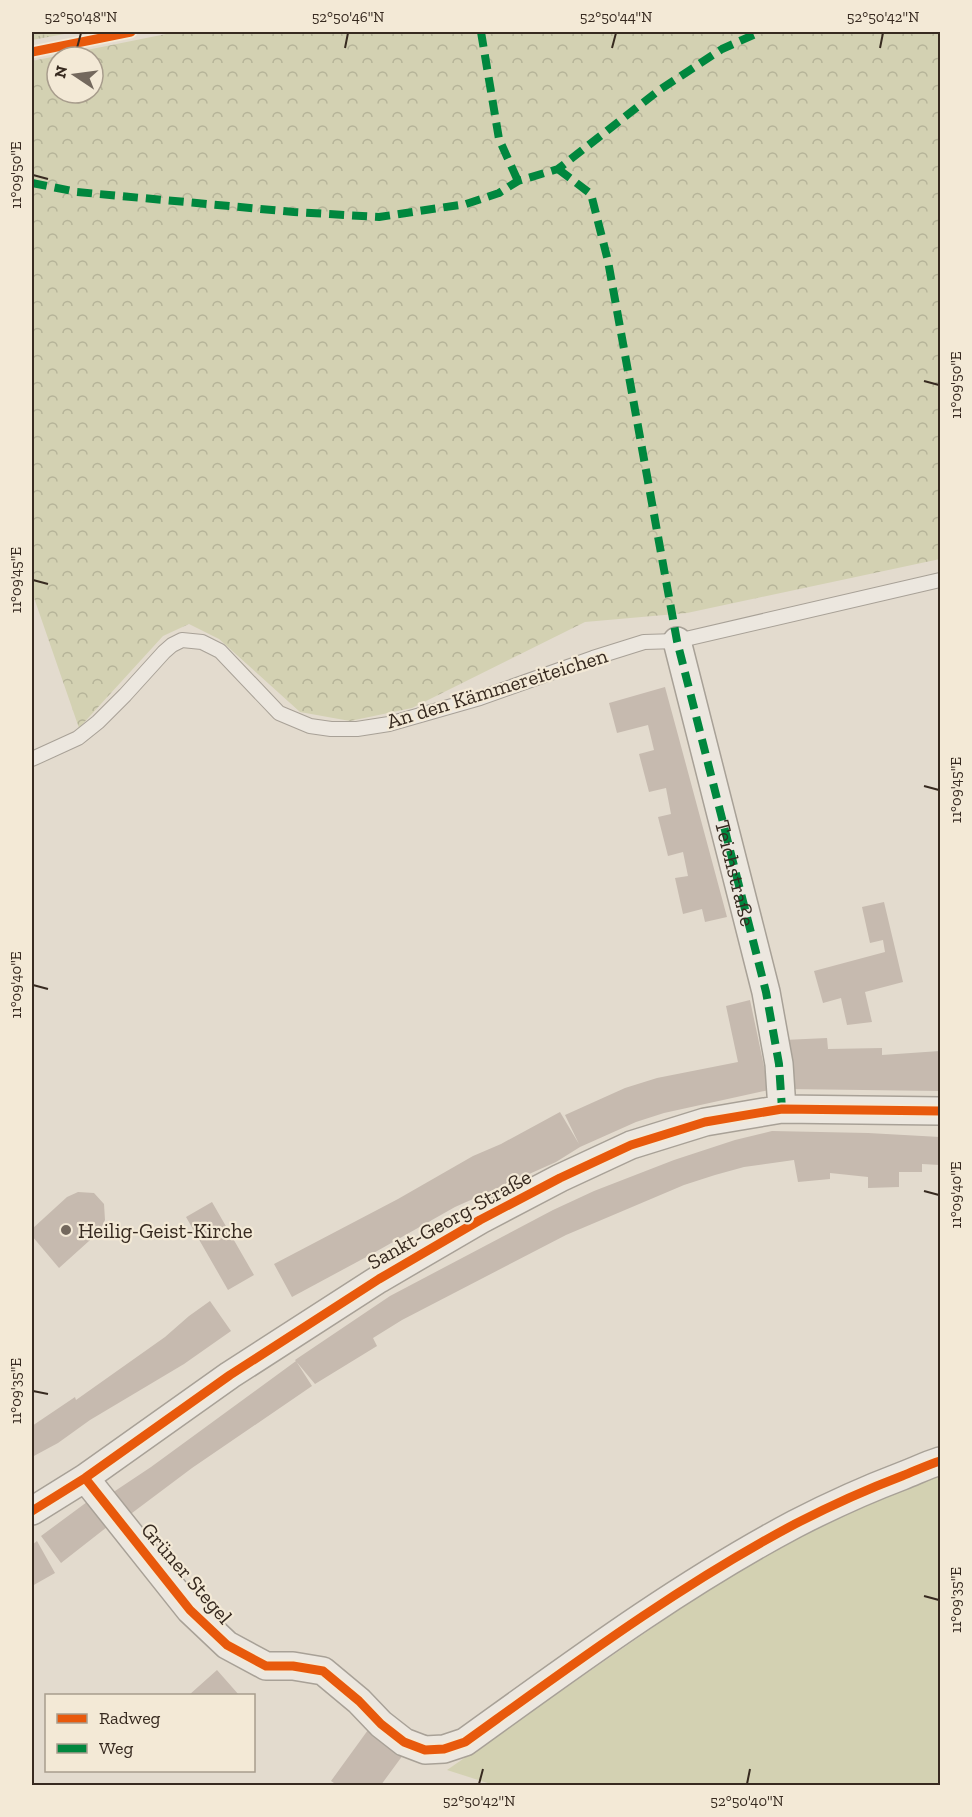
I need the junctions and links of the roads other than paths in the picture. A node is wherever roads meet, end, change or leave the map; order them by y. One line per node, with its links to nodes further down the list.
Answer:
1 (940, 580): 2 (lane)
2 (677, 641): 3 (lane, An den Kämmereiteichen); 4 (street, Teichstraße)
3 (32, 759)
4 (782, 1109): 5 (street, Sankt-Georg-Straße); 7 (street, Sankt-Georg-Straße)
5 (940, 1112)
6 (940, 1461): 7 (street, Grüner Stegel)
7 (85, 1478): 8 (street, Sankt-Georg-Straße)
8 (32, 1511)

